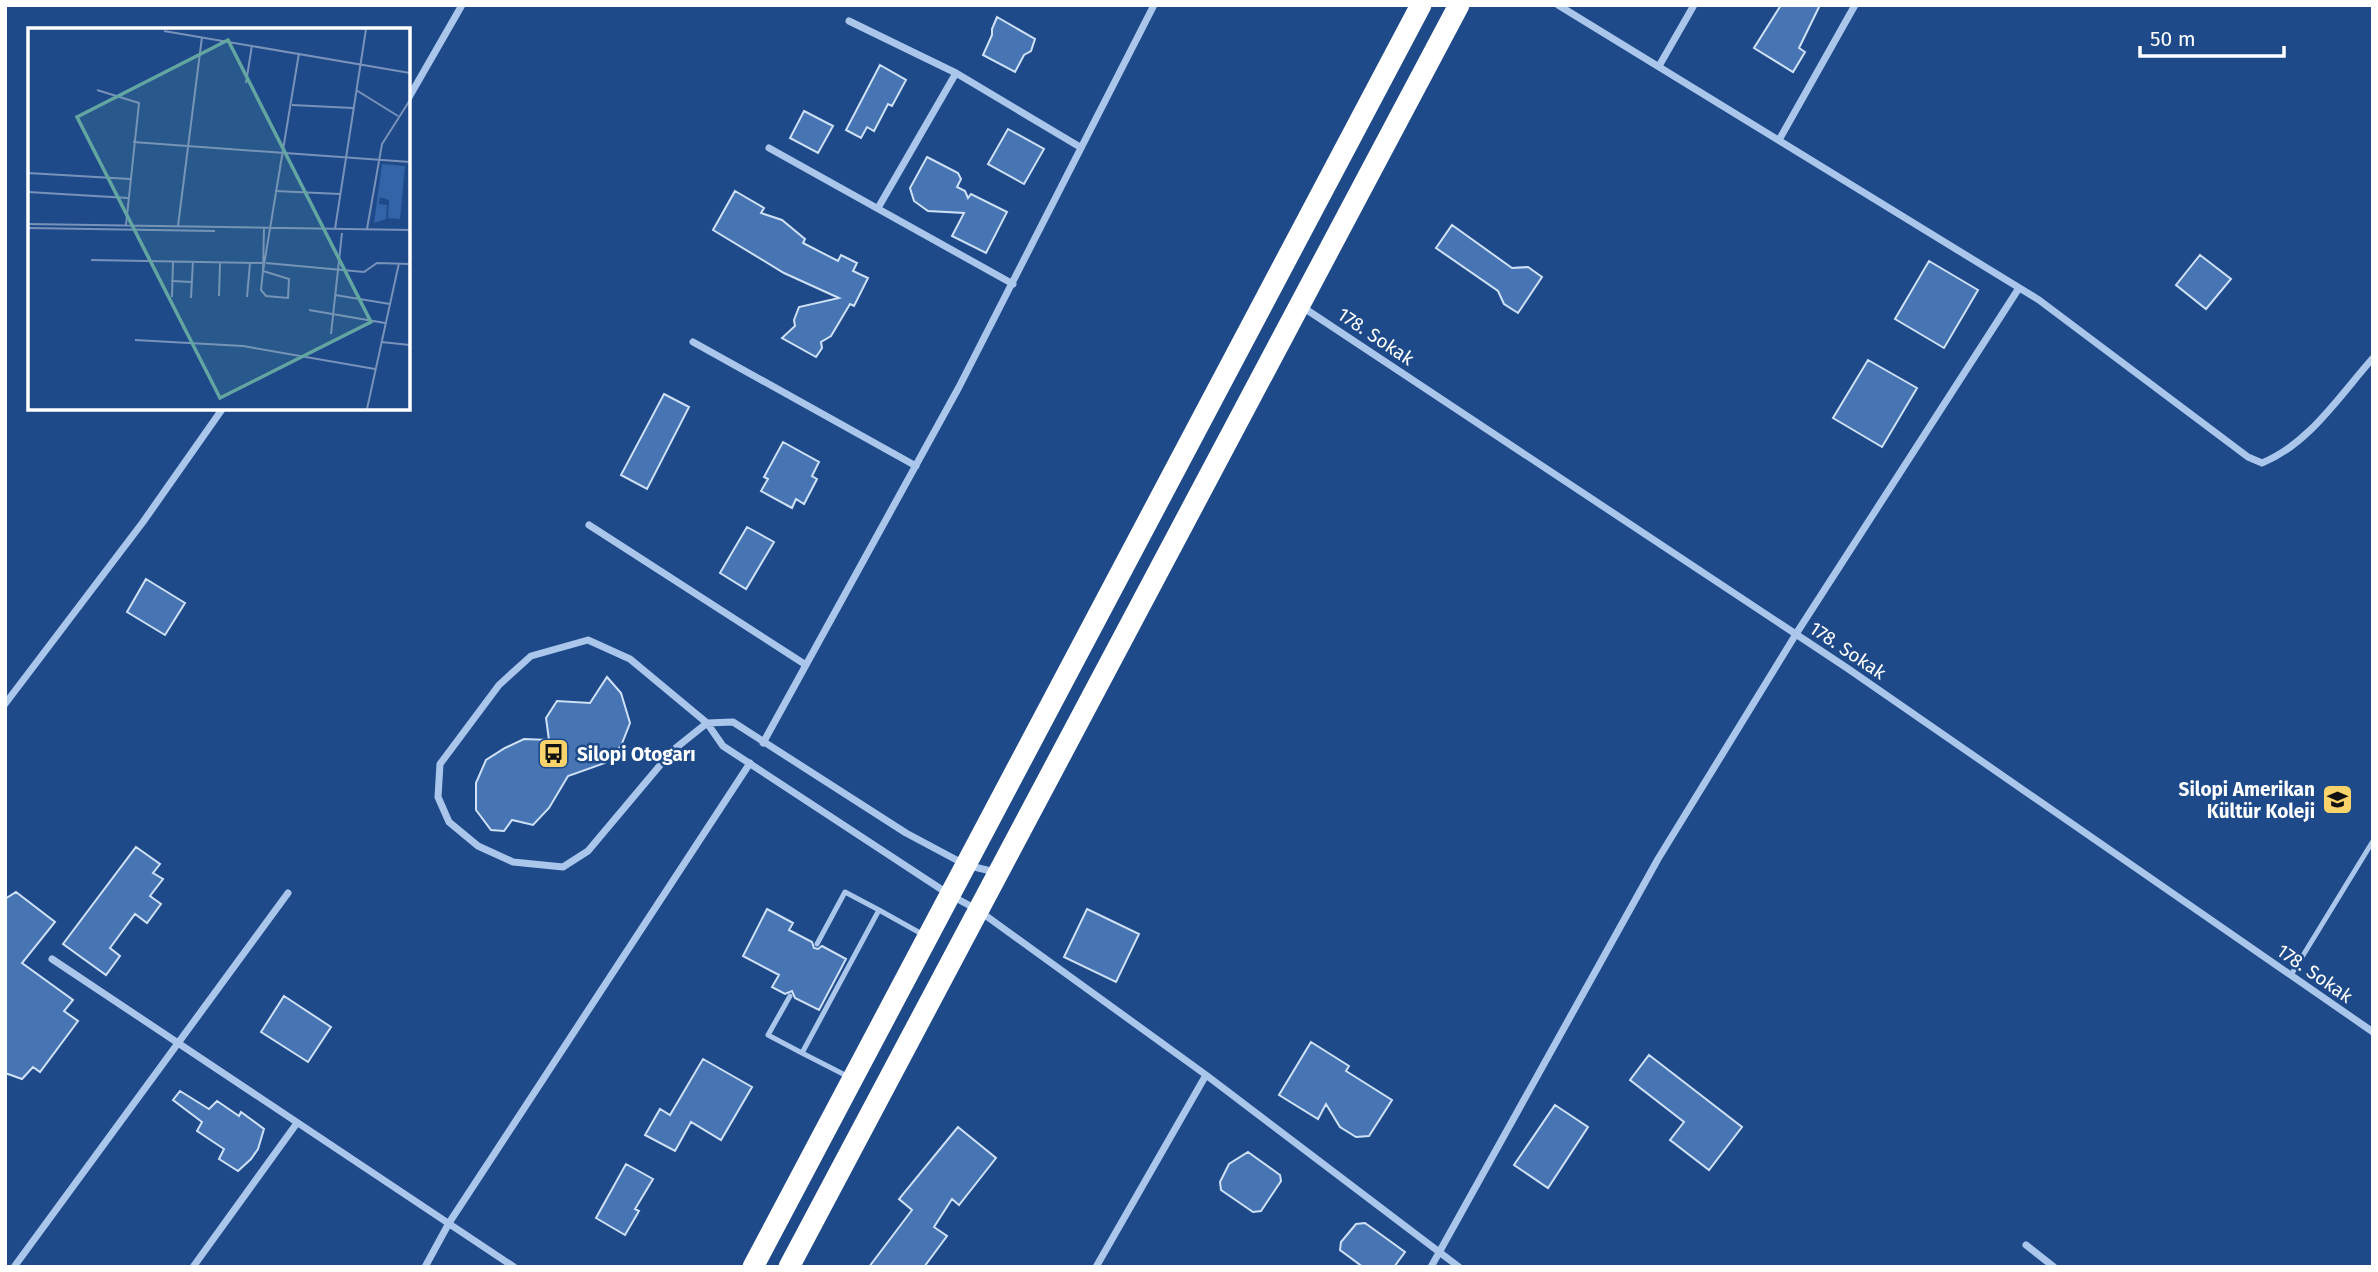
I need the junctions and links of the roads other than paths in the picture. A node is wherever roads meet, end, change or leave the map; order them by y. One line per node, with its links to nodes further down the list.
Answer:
1 (462, 5): 11 (street)
2 (1154, 5): 13 (street)
3 (1421, 5): 31 (highway)
4 (1459, 5): 18 (highway)
5 (1558, 5): 9 (street)
6 (1695, 5): 9 (street)
7 (1855, 5): 12 (street)
8 (849, 21): 10 (street)
9 (1659, 66): 12 (street)
10 (956, 73): 13 (street); 15 (street)
11 (410, 96)
12 (1779, 140): 17 (street)
13 (1080, 147): 16 (street)
14 (769, 148): 15 (street)
15 (878, 208): 16 (street)
16 (1013, 284): 22 (street)
17 (2019, 288): 20 (street); 24 (street)
18 (1300, 304): 24 (street, 178. Sokak); 32 (highway)
19 (692, 342): 22 (street)
20 (2373, 358)
21 (222, 410): 26 (street)
22 (916, 466): 25 (street)
23 (590, 525): 25 (street)
24 (1796, 634): 40 (street, 178. Sokak); 50 (street)
25 (806, 665): 28 (street)
26 (5, 704)
27 (707, 723): 27 (street); 28 (street); 29 (street)
28 (763, 743): 31 (street)
29 (750, 764): 34 (street); 48 (street)
30 (2373, 841): 40 (lane)
31 (966, 865): 32 (street); 34 (highway)
32 (998, 873): 36 (highway)
33 (288, 893): 43 (street)
34 (950, 895): 36 (street); 37 (highway)
35 (878, 910): 37 (lane); 38 (lane); 44 (lane)
36 (978, 910): 45 (street); 56 (highway)
37 (928, 937): 46 (highway)
38 (817, 944)
39 (52, 959): 43 (street)
40 (2291, 975): 42 (street, 178. Sokak)
41 (790, 996): 44 (lane)
42 (2373, 1032)
43 (178, 1042): 47 (street); 51 (street)
44 (802, 1053): 46 (lane)
45 (1206, 1075): 50 (street); 57 (street)
46 (853, 1079): 55 (highway)
47 (297, 1123): 48 (street); 52 (street)
48 (449, 1223): 53 (street); 54 (street)
49 (2026, 1245): 60 (street)
50 (1440, 1252): 58 (street); 59 (street)
51 (15, 1267)
52 (193, 1267)
53 (425, 1267)
54 (514, 1267)
55 (753, 1267)
56 (789, 1267)
57 (1096, 1267)
58 (1431, 1267)
59 (1459, 1267)
60 (2054, 1267)

